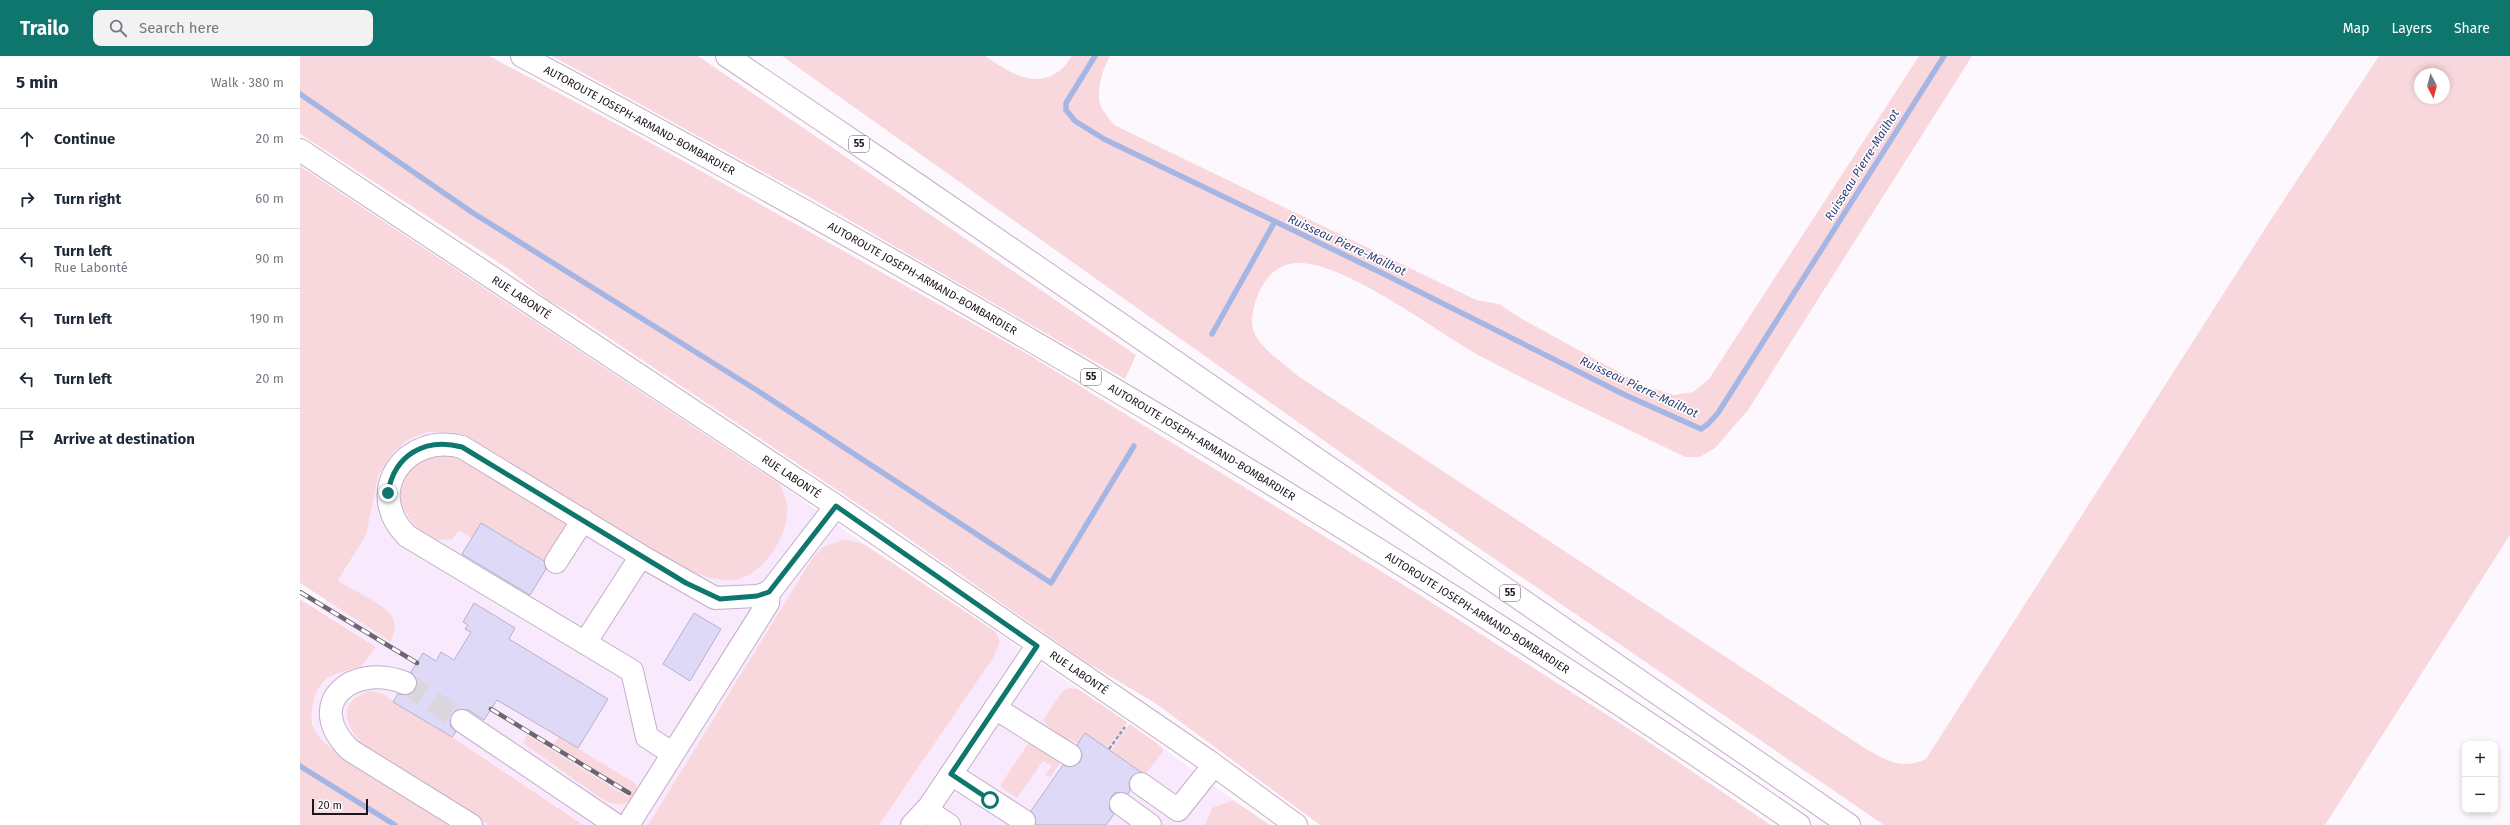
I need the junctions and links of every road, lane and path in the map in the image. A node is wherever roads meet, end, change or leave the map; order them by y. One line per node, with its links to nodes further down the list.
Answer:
1 (522, 56): 33 (main road, AUTOROUTE JOSEPH-ARMAND-BOMBARDIER / 55)
2 (727, 56): 4 (main road, 55)
3 (744, 56): 4 (main road)
4 (800, 104): 34 (main road, 55)
5 (300, 150): 6 (main road, RUE LABONTÉ)
6 (836, 506): 10 (main road); 12 (main road, RUE LABONTÉ)
7 (583, 520): 8 (main road); 9 (main road); 11 (main road)
8 (641, 556): 10 (main road); 11 (main road)
9 (556, 562)
10 (769, 592): 18 (main road)
11 (585, 643): 18 (main road)
12 (1037, 646): 14 (main road); 20 (main road, RUE LABONTÉ)
13 (405, 683): 27 (main road)
14 (996, 708): 19 (main road); 21 (main road)
15 (462, 721): 28 (main road)
16 (1127, 725): 17 (path)
17 (1109, 749)
18 (672, 753): 29 (main road)
19 (1070, 755)
20 (1214, 765): 24 (main road); 32 (main road, RUE LABONTÉ)
21 (951, 774): 25 (main road); 26 (main road)
22 (1141, 784): 24 (main road)
23 (1121, 804): 31 (main road)
24 (1175, 817)
25 (919, 818): 30 (main road)
26 (1024, 821)
27 (471, 825)
28 (616, 825)
29 (628, 825)
30 (949, 825)
31 (1150, 825)
32 (1296, 825)
33 (1799, 825)
34 (1849, 825)

